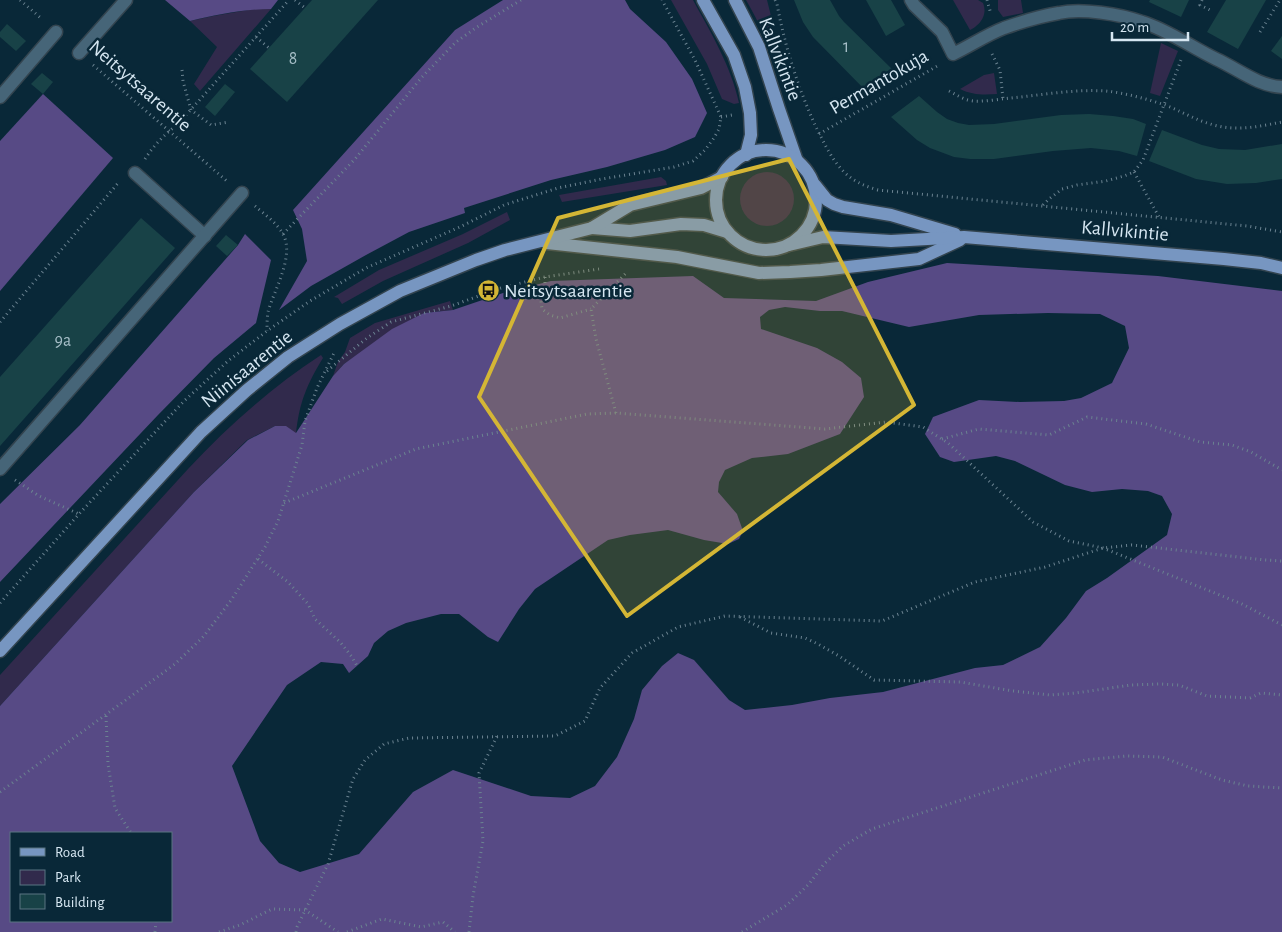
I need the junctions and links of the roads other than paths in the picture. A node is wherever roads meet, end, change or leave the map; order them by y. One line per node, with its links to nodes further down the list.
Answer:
1 (126, 0): 6 (street)
2 (703, 0): 9 (main road, Kallvikintie)
3 (735, 0): 10 (main road, Kallvikintie)
4 (911, 0): 7 (street)
5 (56, 32): 8 (street)
6 (79, 53)
7 (1282, 87)
8 (0, 97)
9 (746, 155): 10 (main road); 12 (main road)
10 (797, 161): 13 (main road)
11 (134, 174): 17 (street)
12 (722, 177): 15 (main road, Niinisaarentie); 16 (main road)
13 (814, 184): 18 (main road, Kallvikintie); 20 (main road)
14 (242, 194): 17 (street)
15 (592, 228): 16 (main road, Niinisaarentie); 19 (main road, Niinisaarentie)
16 (727, 232): 20 (main road)
17 (204, 236): 22 (street)
18 (964, 237): 19 (main road); 20 (main road, Kallvikintie); 21 (main road, Kallvikintie)
19 (537, 241): 23 (main road, Niinisaarentie)
20 (789, 245)
21 (1282, 268)
22 (4, 472)
23 (0, 651)

